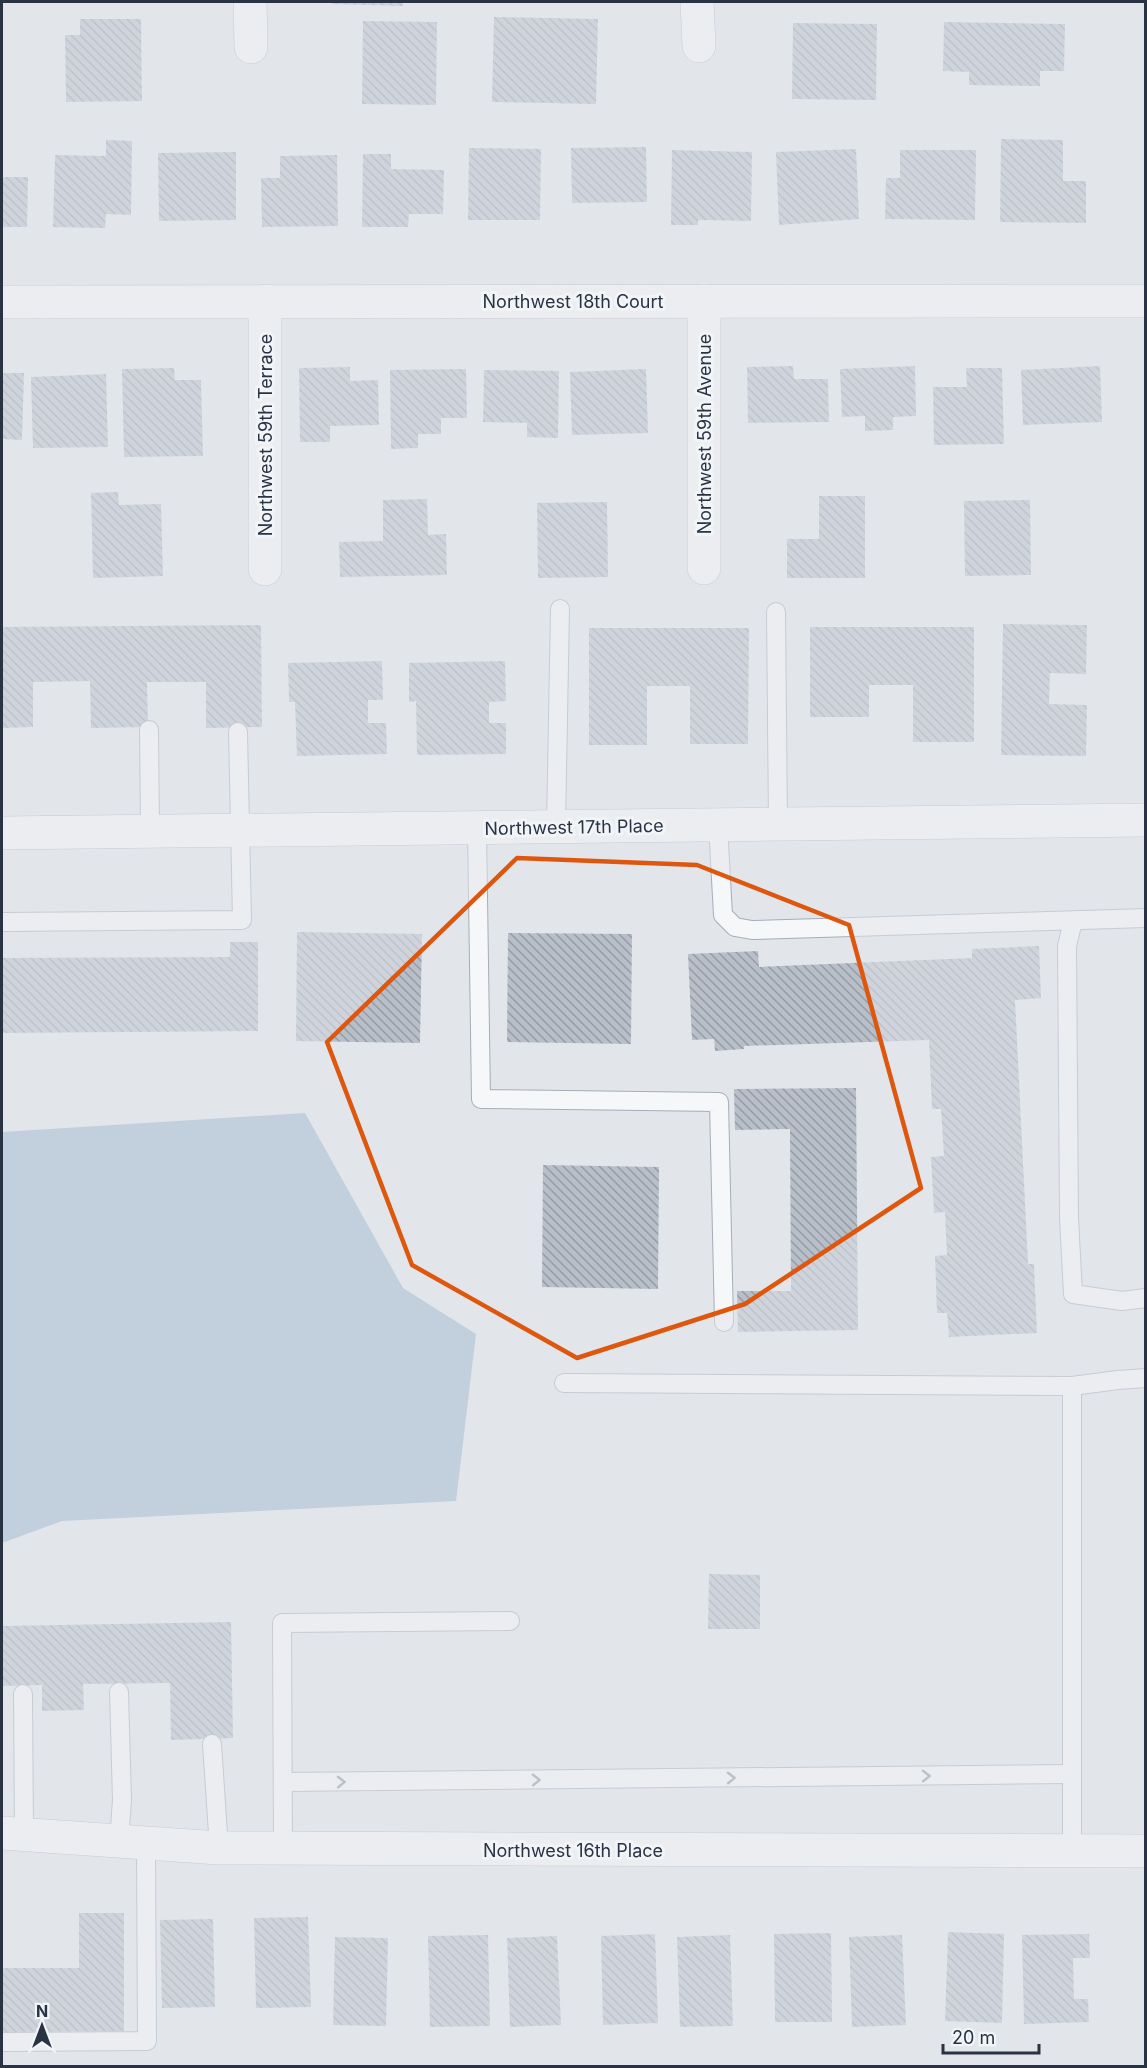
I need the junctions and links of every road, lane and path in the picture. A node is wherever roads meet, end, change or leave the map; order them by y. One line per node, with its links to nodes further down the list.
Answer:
1 (250, 2): 4 (street)
2 (698, 2): 3 (street)
3 (699, 46)
4 (251, 47)
5 (265, 301): 6 (street, Northwest 18th Court); 8 (street, Northwest 18th Court); 9 (street, Northwest 59th Terrace)
6 (704, 301): 7 (street, Northwest 18th Court); 10 (street, Northwest 59th Avenue)
7 (1146, 301)
8 (2, 302)
9 (265, 568)
10 (704, 568)
11 (560, 609): 18 (lane)
12 (776, 612): 16 (lane)
13 (149, 730): 21 (lane)
14 (238, 732): 20 (lane)
15 (1146, 820): 16 (street, Northwest 17th Place)
16 (778, 824): 17 (street, Northwest 17th Place)
17 (718, 825): 18 (street, Northwest 17th Place); 24 (lane)
18 (556, 827): 19 (street, Northwest 17th Place)
19 (477, 828): 20 (street, Northwest 17th Place); 27 (lane)
20 (241, 831): 21 (street, Northwest 17th Place); 25 (lane)
21 (150, 832): 22 (street, Northwest 17th Place)
22 (2, 833)
23 (1146, 918): 24 (lane)
24 (1072, 921): 26 (lane)
25 (2, 922)
26 (1146, 1299)
27 (724, 1323)
28 (1146, 1378): 30 (lane)
29 (564, 1383): 30 (lane)
30 (1072, 1386): 35 (lane)
31 (510, 1621): 36 (lane)
32 (119, 1692): 38 (lane)
33 (23, 1694): 37 (lane)
34 (212, 1744): 39 (lane)
35 (1072, 1774): 36 (lane, one-way to 35); 41 (lane)
36 (283, 1782): 40 (lane)
37 (13, 1833): 38 (street, Northwest 16th Place)
38 (133, 1843): 39 (street, Northwest 16th Place); 43 (lane)
39 (219, 1848): 40 (street, Northwest 16th Place)
40 (283, 1849): 41 (street, Northwest 16th Place)
41 (1072, 1851): 42 (street, Northwest 16th Place)
42 (1146, 1851)
43 (2, 2042)

